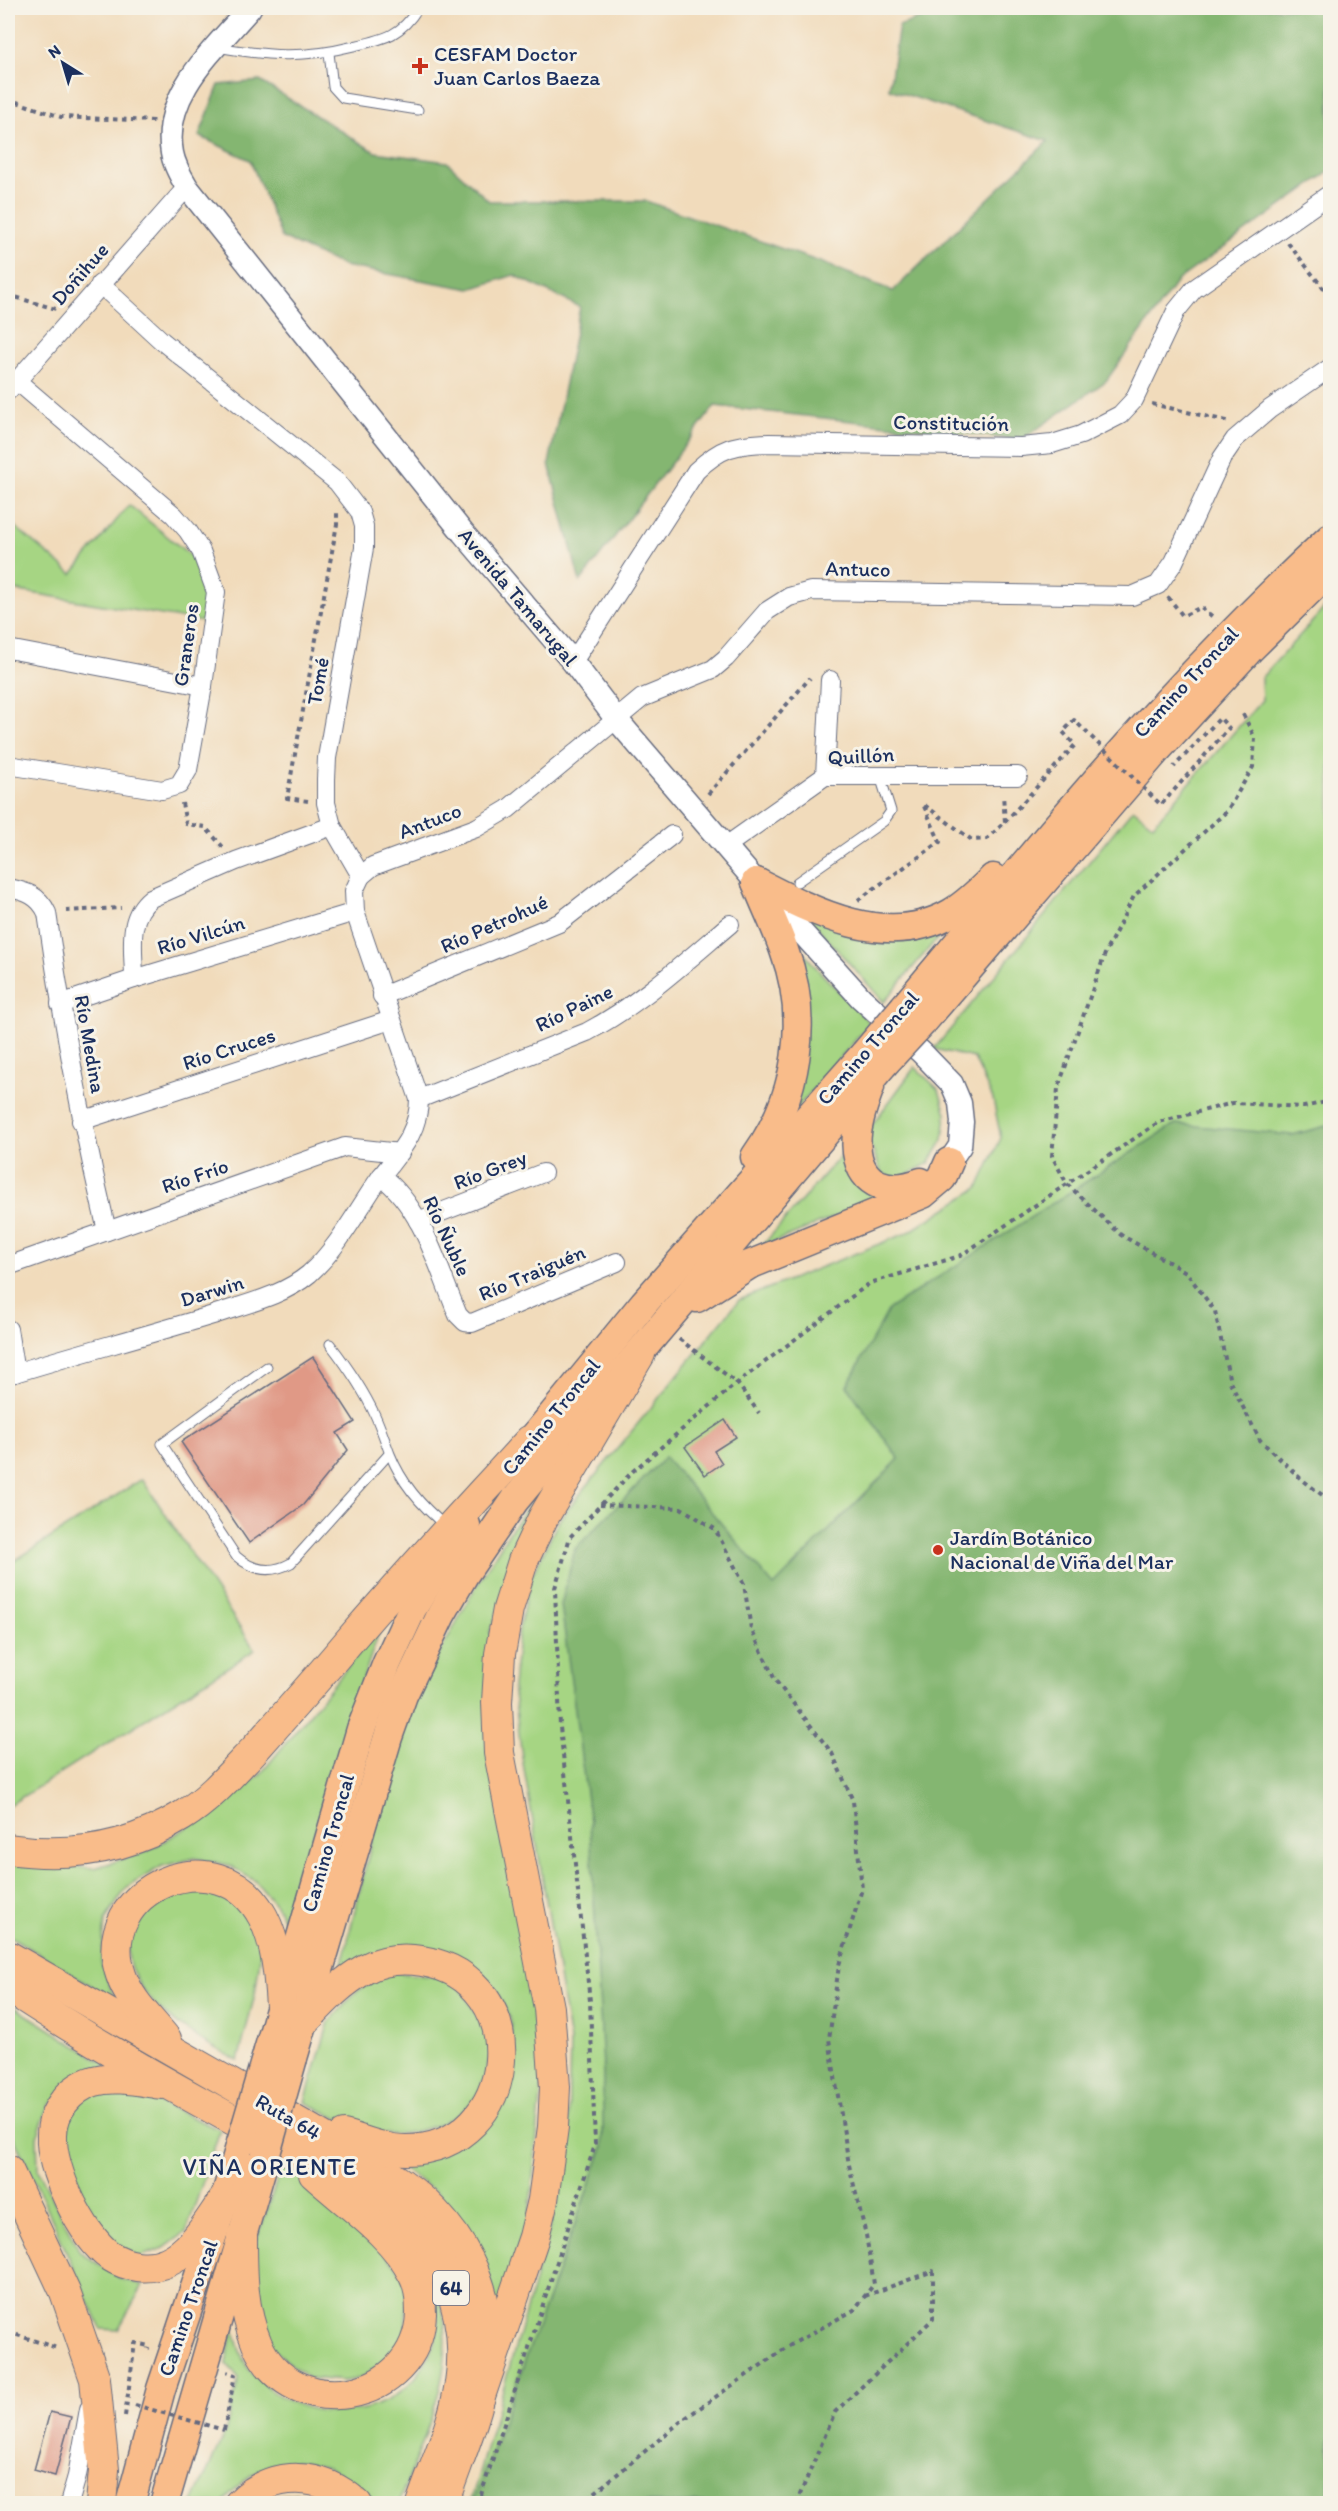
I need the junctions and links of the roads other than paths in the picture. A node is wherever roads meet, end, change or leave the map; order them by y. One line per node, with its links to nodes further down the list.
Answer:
1 (250, 8): 3 (street, Avenida Tamarugal)
2 (418, 8): 4 (lane)
3 (217, 47): 4 (lane); 6 (street, Avenida Tamarugal)
4 (329, 53): 5 (lane)
5 (418, 110)
6 (187, 187): 8 (street, Doñihue); 14 (street, Avenida Tamarugal)
7 (1330, 194): 14 (street, Constitución)
8 (100, 284): 10 (street, Doñihue); 23 (street, Tomé)
9 (1330, 368): 17 (street, Antuco)
10 (12, 386): 16 (street, Graneros)
11 (1330, 538): 22 (main road, Camino Troncal)
12 (1330, 570): 35 (main road, Camino Troncal)
13 (8, 649): 16 (street)
14 (573, 662): 17 (street, Avenida Tamarugal)
15 (823, 676): 19 (street)
16 (203, 686): 18 (street, Graneros)
17 (617, 720): 25 (street, Avenida Tamarugal); 26 (street, Antuco)
18 (8, 765)
19 (825, 776): 20 (street, Quillón); 25 (street, Quillón)
20 (880, 776): 21 (street, Quillón); 28 (lane)
21 (1010, 777)
22 (1093, 783): 27 (main road); 35 (main road, Camino Troncal)
23 (332, 826): 26 (street, Tomé); 32 (street)
24 (672, 835): 33 (street, Río Petrohué)
25 (726, 846): 27 (street, Avenida Tamarugal)
26 (361, 876): 30 (street)
27 (756, 882): 41 (street, Avenida Tamarugal); 48 (main road)
28 (797, 882)
29 (8, 888): 34 (street, Río Medina)
30 (356, 912): 32 (street, Río Vilcún); 33 (street)
31 (730, 924): 38 (street, Río Paine)
32 (134, 979): 34 (street, Río Vilcún)
33 (382, 996): 36 (street)
34 (60, 1004): 39 (street, Río Medina)
35 (913, 1014): 37 (main road, Camino Troncal, bridge)
36 (391, 1020): 38 (street); 39 (street, Río Cruces)
37 (875, 1064): 41 (main road); 48 (main road, Camino Troncal); 49 (main road, Camino Troncal)
38 (419, 1099): 40 (street)
39 (81, 1121): 45 (street, Río Medina)
40 (400, 1153): 43 (street); 45 (street, Río Frío)
41 (950, 1162): 49 (main road)
42 (543, 1173): 44 (street, Río Grey)
43 (381, 1176): 44 (street, Río Ñuble); 55 (street, Darwin)
44 (418, 1221): 50 (street, Río Ñuble)
45 (107, 1231): 47 (street, Río Frío)
46 (617, 1262): 50 (street, Río Traiguén)
47 (8, 1266)
48 (664, 1280): 56 (main road, Camino Troncal)
49 (668, 1319): 53 (main road, Camino Troncal)
50 (465, 1322)
51 (8, 1329): 55 (street)
52 (330, 1344): 57 (lane)
53 (640, 1354): 62 (main road, Camino Troncal); 71 (highway)
54 (267, 1366): 57 (lane)
55 (11, 1374)
56 (529, 1441): 58 (highway); 62 (main road, Camino Troncal)
57 (389, 1454): 58 (lane)
58 (449, 1528): 59 (highway)
59 (8, 1848)
60 (8, 1956): 63 (highway, 64)
61 (8, 1988): 64 (highway, 64)
62 (292, 2014): 63 (highway); 65 (highway); 66 (main road, Camino Troncal, bridge)
63 (177, 2052): 65 (highway, Ruta 64 / 64)
64 (174, 2085): 66 (highway, Ruta 64 / 64); 68 (highway)
65 (291, 2118): 71 (highway, Ruta 64 / 64)
66 (264, 2150): 68 (main road, Camino Troncal); 69 (main road, Camino Troncal); 69 (highway); 78 (highway, Ruta 64 / 64)
67 (8, 2170): 70 (highway)
68 (225, 2198): 74 (main road, Camino Troncal)
69 (242, 2236): 75 (main road, Camino Troncal)
70 (92, 2369): 72 (street); 73 (highway)
71 (478, 2402): 79 (highway, Ruta 64 / 64)
72 (69, 2504)
73 (101, 2504)
74 (130, 2504)
75 (164, 2504)
76 (239, 2504): 77 (highway)
77 (357, 2504)
78 (421, 2504)
79 (443, 2504)

